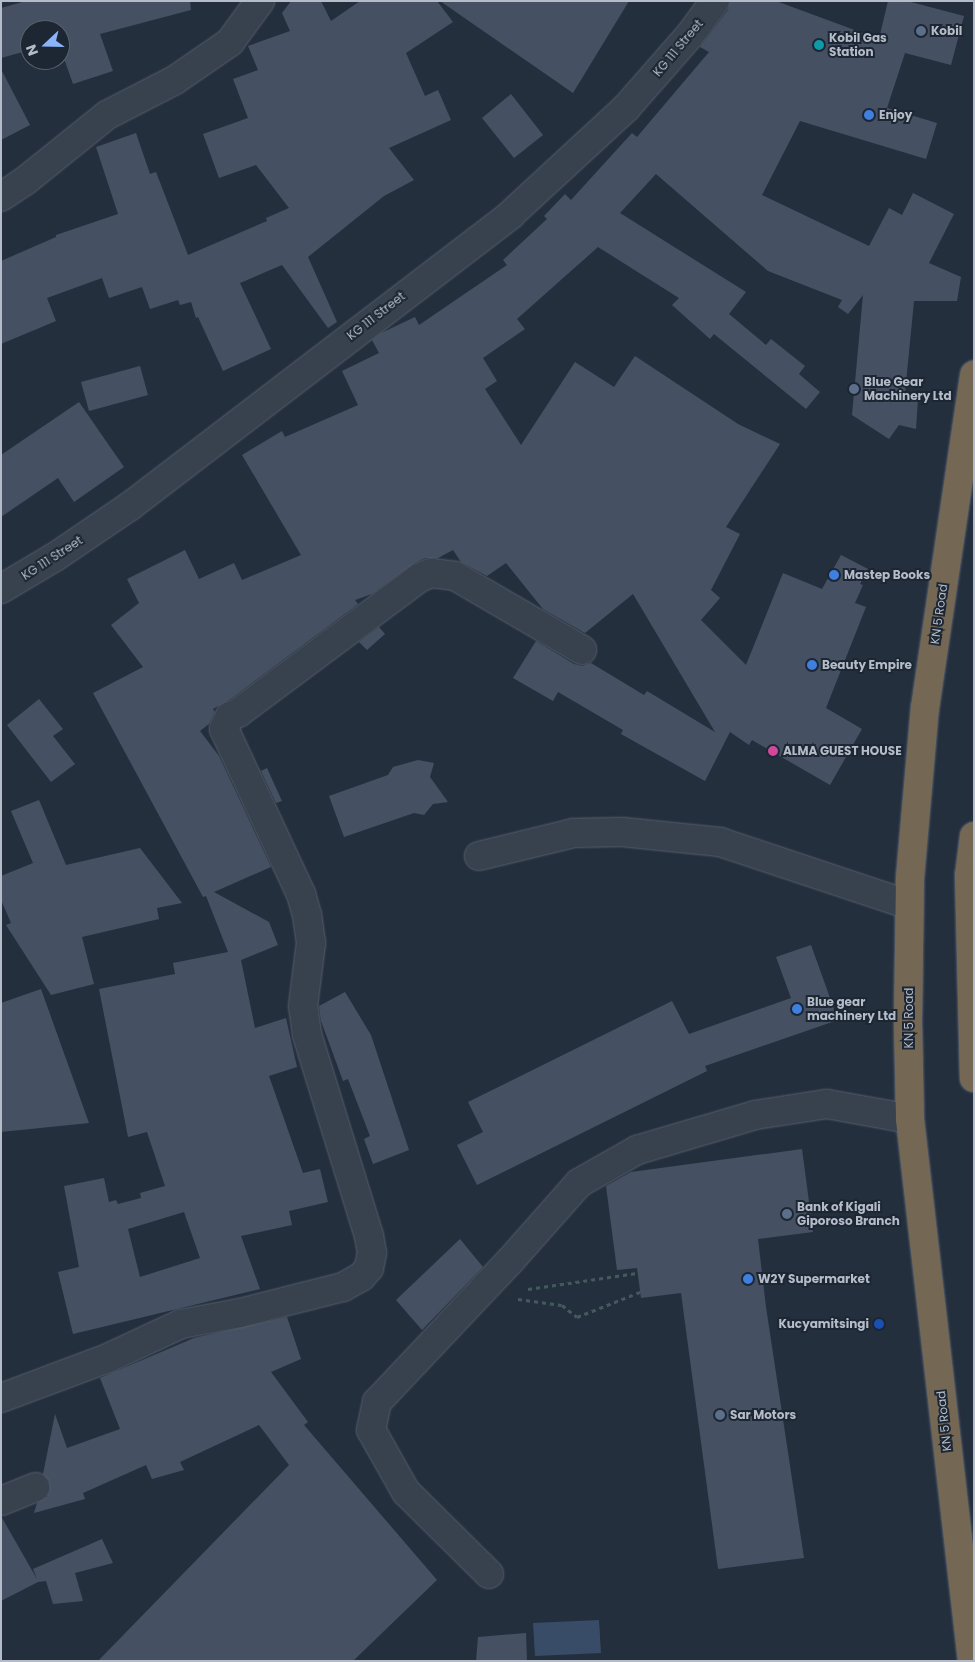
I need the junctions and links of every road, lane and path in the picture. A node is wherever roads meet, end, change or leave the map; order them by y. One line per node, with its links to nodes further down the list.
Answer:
1 (260, 1): 3 (street)
2 (715, 1): 5 (street, KG 111 Street)
3 (1, 197)
4 (974, 376): 9 (highway, KN 5 Road)
5 (1, 589)
6 (582, 650): 16 (street)
7 (974, 836): 10 (highway)
8 (479, 856): 9 (street)
9 (909, 905): 11 (highway, KN 5 Road)
10 (974, 1078)
11 (910, 1119): 19 (street); 20 (highway, KN 5 Road)
12 (637, 1273): 13 (path)
13 (527, 1289)
14 (518, 1290): 15 (path)
15 (640, 1292)
16 (1, 1398)
17 (36, 1487): 18 (street)
18 (1, 1501)
19 (489, 1574)
20 (972, 1661)

